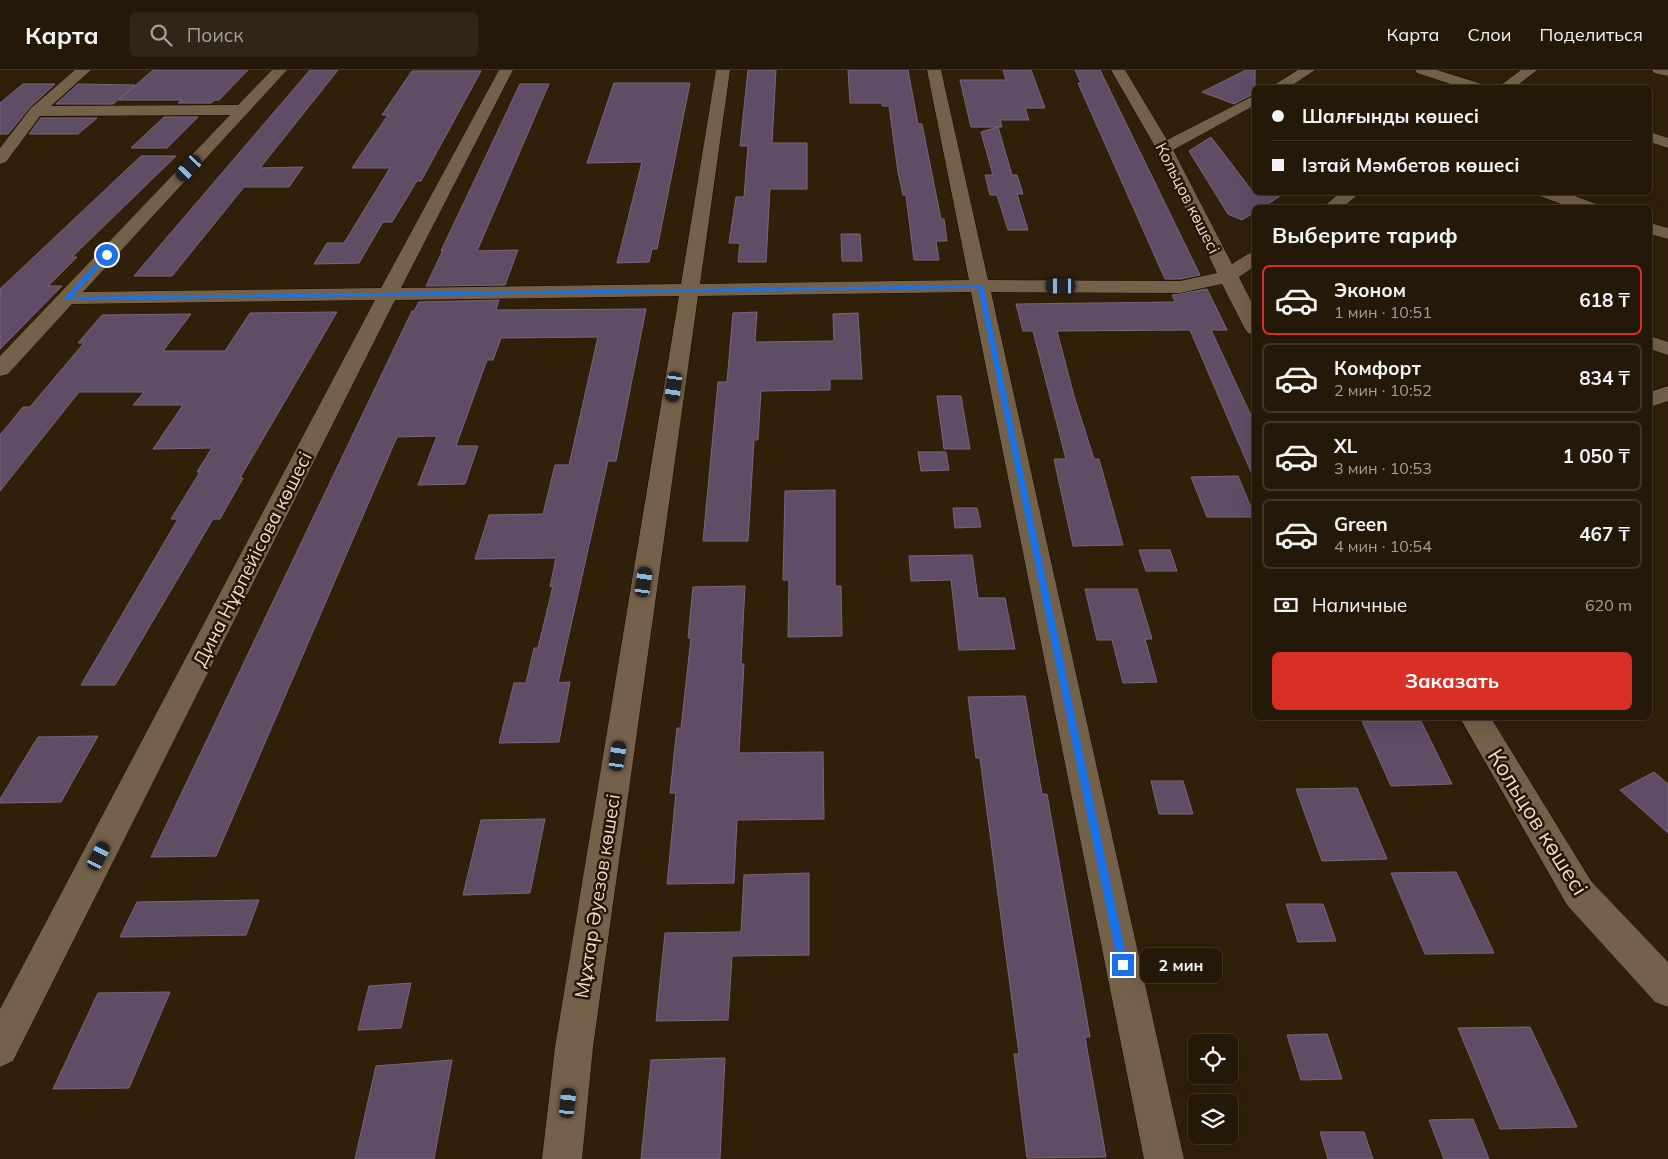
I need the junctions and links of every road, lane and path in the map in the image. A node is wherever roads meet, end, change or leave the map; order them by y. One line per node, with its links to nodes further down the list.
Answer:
1 (84, 70): 16 (street)
2 (280, 70): 17 (street)
3 (506, 70): 32 (street, Дина Нұрпейісова көшесі)
4 (723, 70): 31 (street, Мұхтар Әуезов көшесі)
5 (934, 70): 30 (street)
6 (1118, 70): 20 (street, Кольцов көшесі)
7 (1308, 70): 12 (street)
8 (1422, 70): 13 (street)
9 (1530, 70): 14 (street)
10 (1659, 70): 11 (street)
11 (1668, 72)
12 (1281, 85)
13 (1470, 85)
14 (1508, 85)
15 (1252, 101): 20 (street)
16 (36, 110): 17 (street); 21 (street)
17 (243, 110): 33 (street)
18 (1652, 138): 19 (street)
19 (1668, 143)
20 (1164, 148): 29 (street, Кольцов көшесі)
21 (0, 159)
22 (1349, 195): 24 (street)
23 (1554, 195): 25 (street)
24 (1334, 205)
25 (1582, 205)
26 (1652, 229): 27 (street)
27 (1668, 234)
28 (1252, 260): 29 (street)
29 (1227, 276): 30 (street); 34 (street, Кольцов көшесі)
30 (981, 286): 31 (street); 44 (street)
31 (688, 290): 32 (street); 43 (street, Мұхтар Әуезов көшесі)
32 (388, 294): 33 (street); 42 (street, Дина Нұрпейісова көшесі)
33 (67, 298): 37 (street)
34 (1252, 323)
35 (1652, 343): 36 (street)
36 (1668, 349)
37 (0, 369)
38 (1668, 393): 39 (street)
39 (1652, 399)
40 (1476, 720): 41 (street, Кольцов көшесі)
41 (1666, 985)
42 (0, 1048)
43 (562, 1159)
44 (1164, 1159)

